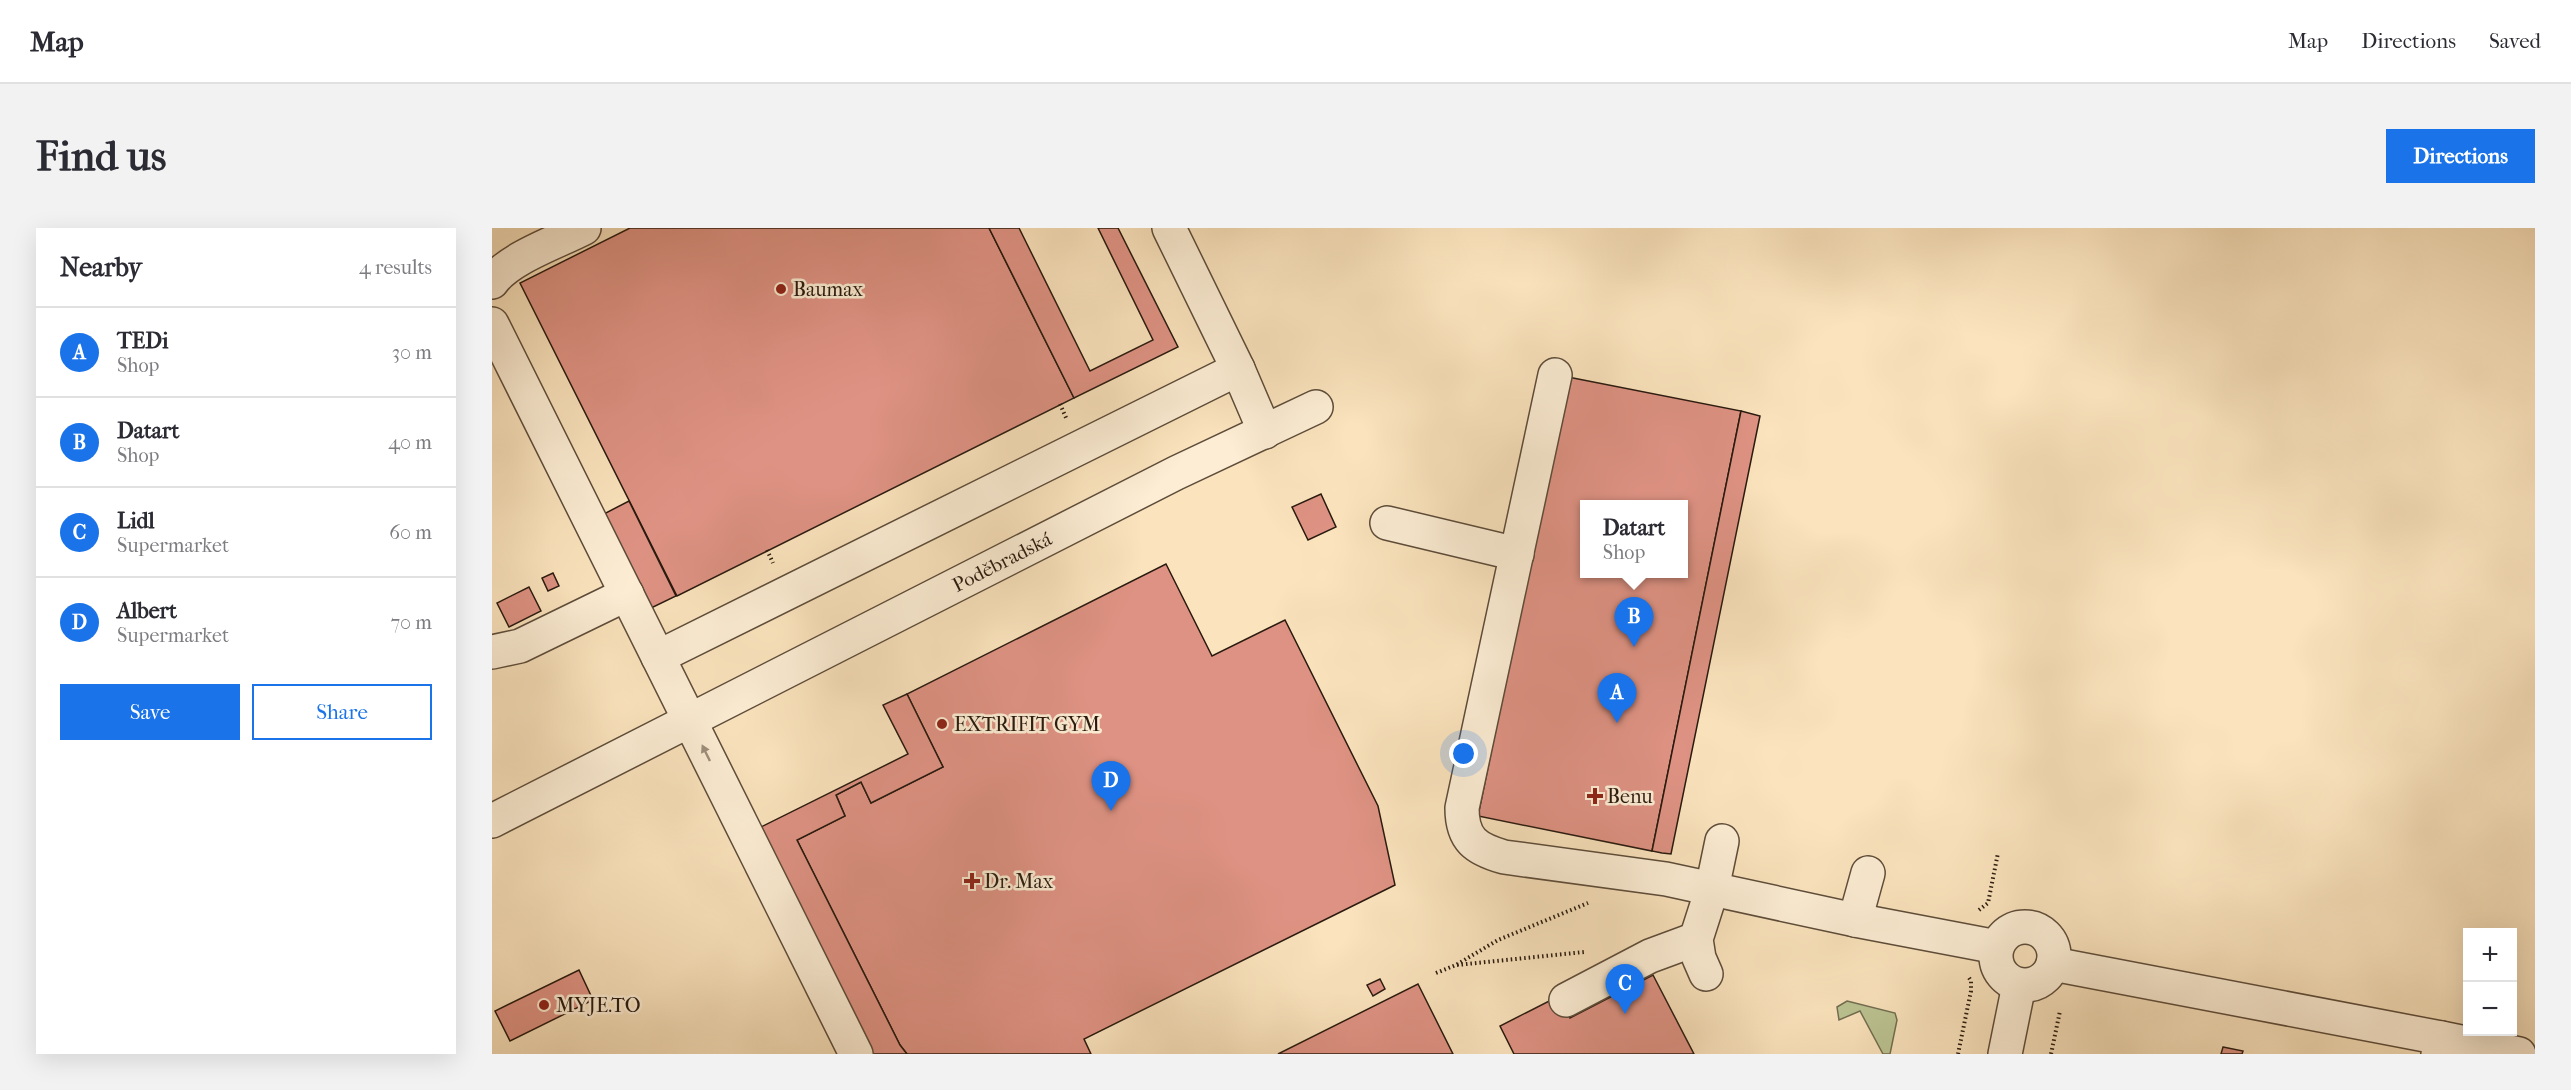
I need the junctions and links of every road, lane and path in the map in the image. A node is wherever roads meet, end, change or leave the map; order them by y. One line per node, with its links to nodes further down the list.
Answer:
1 (584, 228): 3 (street)
2 (1169, 228): 5 (street)
3 (492, 282)
4 (492, 324): 11 (street)
5 (1238, 369): 8 (street); 13 (street)
6 (1555, 375): 10 (street)
7 (1316, 407): 8 (street, Poděbradská)
8 (1265, 432): 14 (street, Poděbradská)
9 (1387, 523): 10 (street)
10 (1517, 554): 17 (street)
11 (627, 594): 12 (street); 13 (street)
12 (492, 652)
13 (658, 657): 14 (street)
14 (690, 720): 15 (street, Poděbradská); 33 (street, one-way to 14)
15 (492, 821)
16 (1722, 841): 19 (street)
17 (1628, 873): 19 (street); 26 (path)
18 (1868, 873): 20 (street)
19 (1712, 889): 20 (street); 22 (street)
20 (1855, 920): 21 (street)
21 (1955, 938): 23 (street); 34 (path)
22 (1696, 939): 28 (street); 30 (street)
23 (1997, 946): 25 (street); 29 (street)
24 (1593, 951): 26 (path)
25 (2054, 964): 29 (street); 32 (street)
26 (1456, 965): 27 (path)
27 (1436, 973)
28 (1706, 974)
29 (2019, 985): 35 (street)
30 (1566, 1000)
31 (2060, 1011): 36 (path)
32 (2440, 1046): 37 (street)
33 (856, 1054)
34 (1958, 1054)
35 (2005, 1054)
36 (2051, 1054)
37 (2519, 1054)

